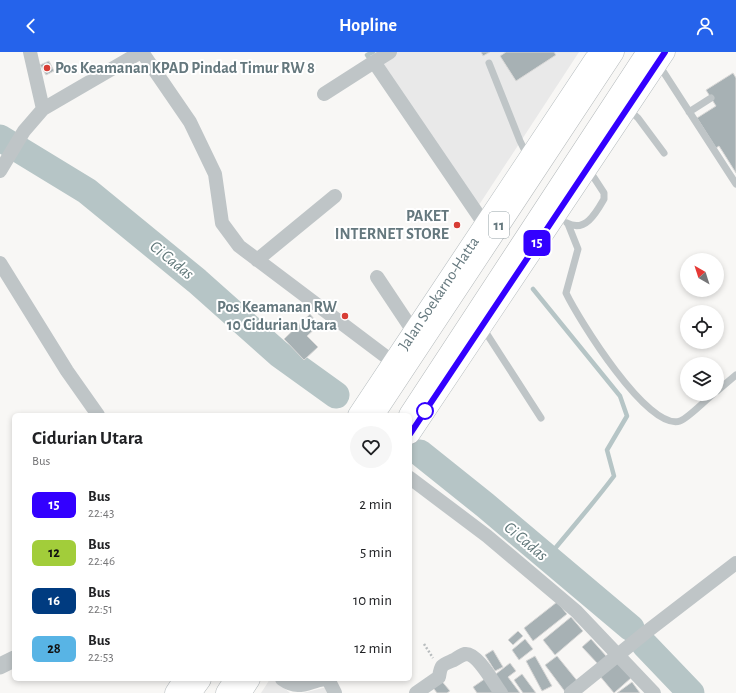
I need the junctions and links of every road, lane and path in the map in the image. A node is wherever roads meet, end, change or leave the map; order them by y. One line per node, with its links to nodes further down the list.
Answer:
1 (30, 52): 11 (street)
2 (141, 52): 11 (street); 22 (street)
3 (390, 52): 7 (street)
4 (600, 52): 15 (main road, Jalan Soekarno-Hatta)
5 (613, 52): 30 (highway, Jalan Soekarno-Hatta / 11)
6 (657, 56): 12 (main road); 13 (lane); 35 (highway, 11)
7 (374, 62): 9 (street); 21 (street)
8 (489, 63): 15 (lane)
9 (324, 94)
10 (711, 98): 13 (lane)
11 (43, 109): 17 (street)
12 (628, 109): 14 (lane); 16 (main road)
13 (689, 112): 18 (lane)
14 (664, 153)
15 (529, 159): 21 (main road, Jalan Soekarno-Hatta)
16 (587, 168): 20 (main road); 20 (lane)
17 (0, 171)
18 (736, 184)
19 (335, 196): 22 (street)
20 (561, 221): 25 (main road); 31 (lane)
21 (485, 225): 26 (main road, Jalan Soekarno-Hatta)
22 (257, 260): 27 (street)
23 (0, 263): 32 (street)
24 (377, 277): 26 (street)
25 (482, 326): 34 (lane); 35 (main road)
26 (414, 331): 27 (main road, Jalan Soekarno-Hatta)
27 (393, 362): 30 (main road, Jalan Soekarno-Hatta)
28 (736, 375): 29 (lane)
29 (724, 385)
30 (377, 401): 33 (main road, Jalan Soekarno-Hatta)
31 (704, 401)
32 (97, 413)
33 (361, 413)
34 (541, 418)
35 (412, 425)
36 (412, 480): 38 (street)
37 (736, 563): 38 (street)
38 (623, 650): 55 (street); 56 (street)
39 (12, 660): 40 (street)
40 (0, 666)
41 (183, 681): 48 (main road)
42 (199, 681): 49 (highway)
43 (235, 681): 50 (highway)
44 (249, 681): 51 (main road)
45 (286, 681): 46 (street)
46 (317, 681)
47 (329, 681): 52 (street)
48 (175, 693)
49 (190, 693)
50 (227, 693)
51 (240, 693)
52 (335, 693)
53 (416, 693): 54 (street)
54 (501, 693)
55 (571, 693)
56 (654, 693)

